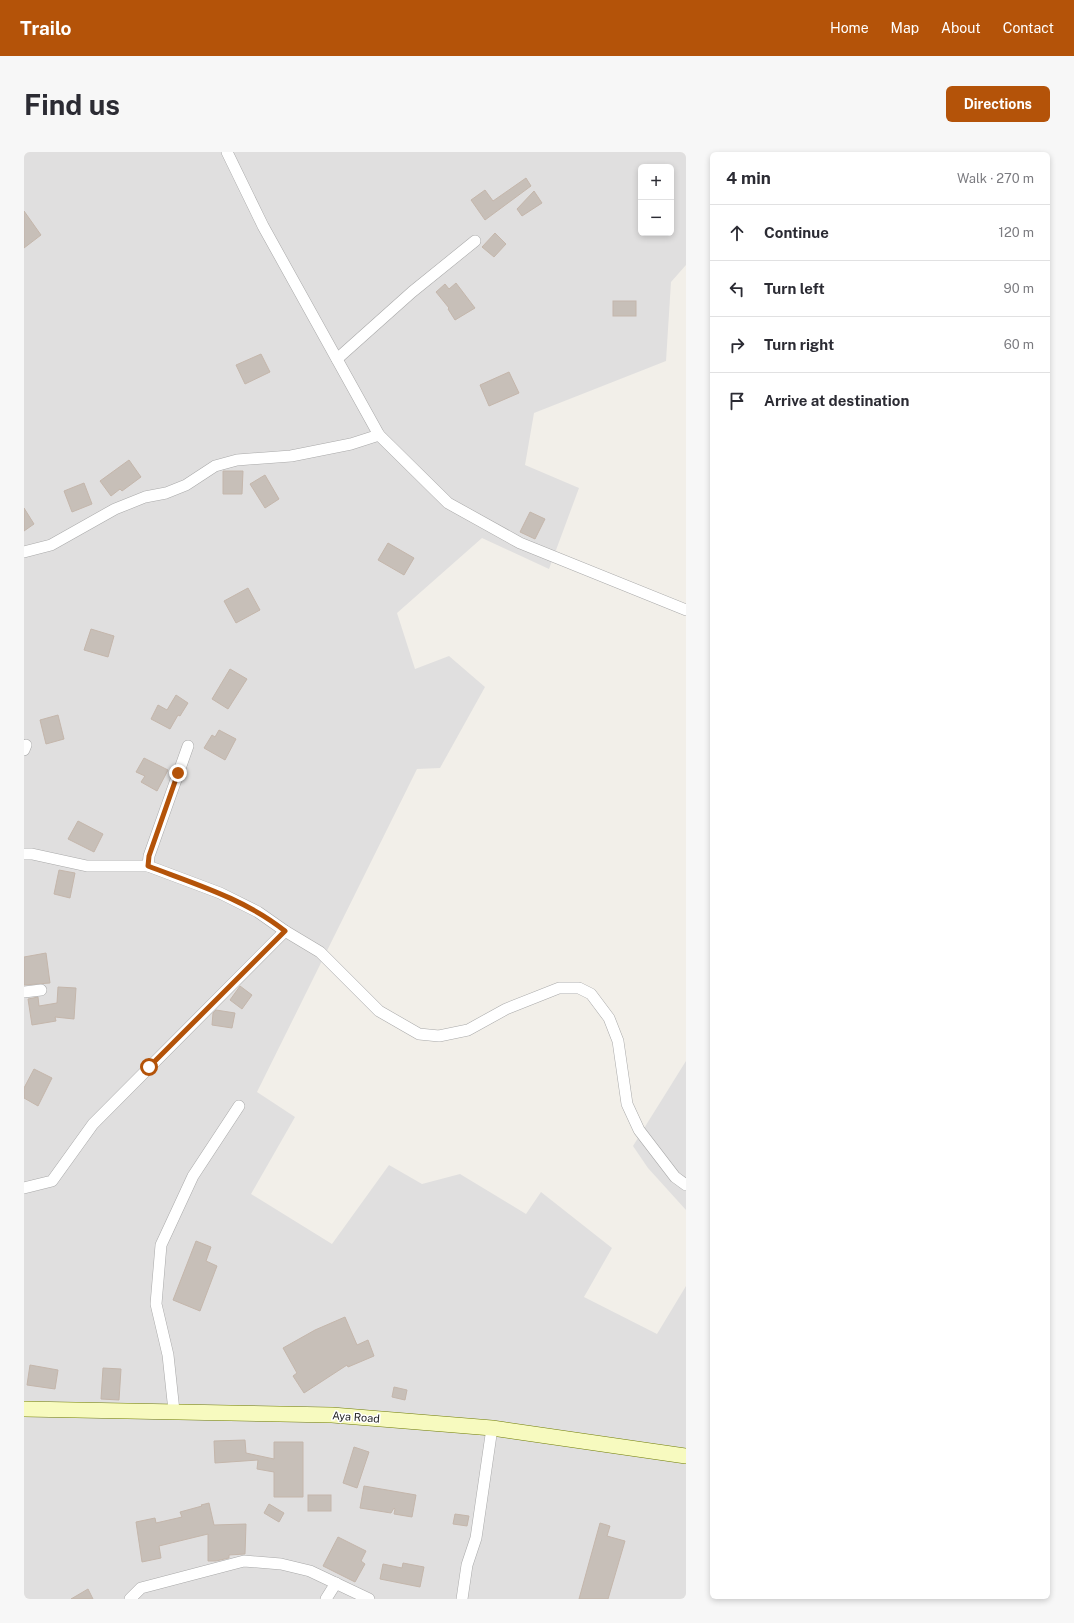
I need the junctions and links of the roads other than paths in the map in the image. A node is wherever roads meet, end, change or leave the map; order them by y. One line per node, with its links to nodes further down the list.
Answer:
1 (228, 152): 3 (street)
2 (476, 241): 3 (street)
3 (337, 359): 4 (street)
4 (379, 434): 5 (street); 6 (street)
5 (24, 552)
6 (686, 610)
7 (188, 746): 9 (street)
8 (24, 854): 9 (street)
9 (148, 866): 10 (street)
10 (285, 931): 14 (street); 15 (street)
11 (40, 990): 12 (street)
12 (24, 992)
13 (239, 1106): 17 (street)
14 (686, 1185)
15 (24, 1188)
16 (24, 1408): 17 (street, Aya Road)
17 (174, 1411): 18 (street, Aya Road)
18 (492, 1428): 19 (street, Aya Road); 24 (street)
19 (686, 1456)
20 (336, 1583): 21 (street); 22 (street); 23 (street)
21 (130, 1599)
22 (326, 1599)
23 (369, 1599)
24 (462, 1599)

